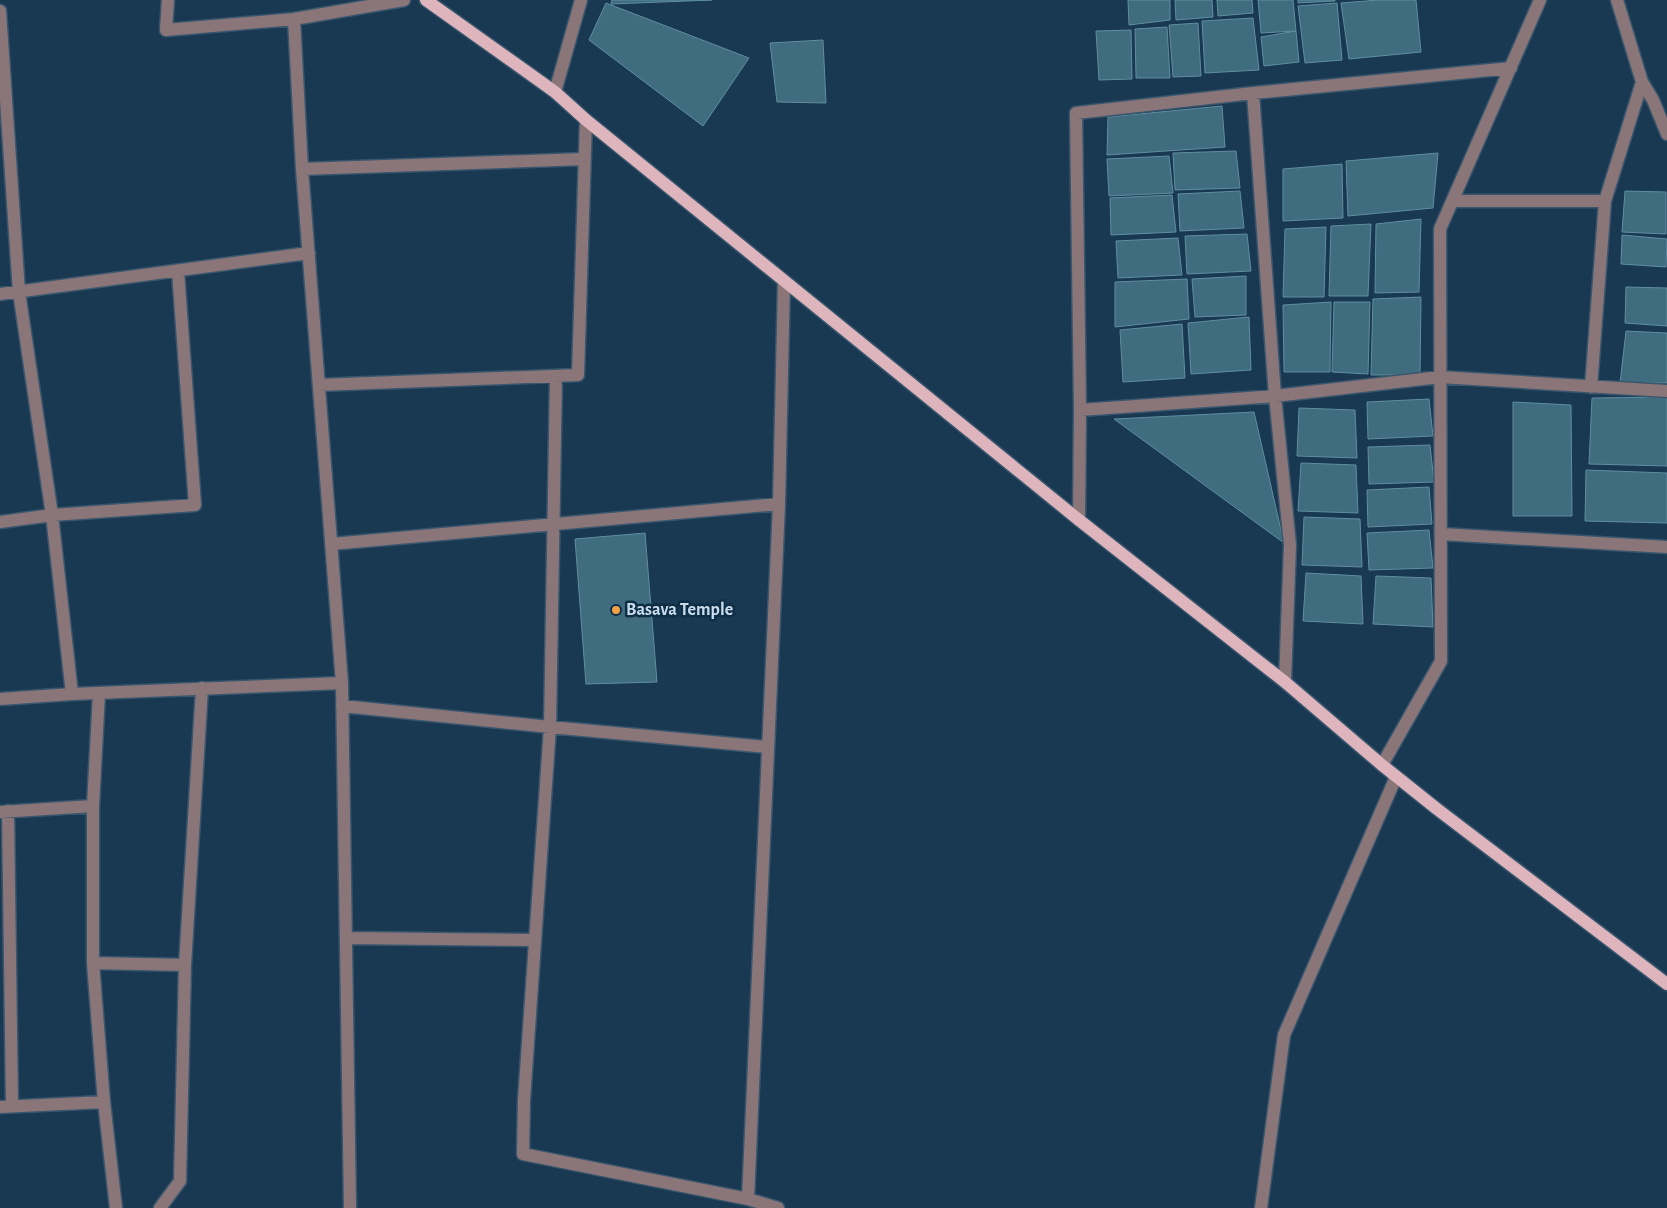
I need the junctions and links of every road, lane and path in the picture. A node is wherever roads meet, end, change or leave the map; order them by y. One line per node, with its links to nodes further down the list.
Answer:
1 (168, 0): 8 (street)
2 (404, 0): 8 (street)
3 (426, 0): 11 (main road)
4 (581, 0): 11 (street)
5 (1540, 0): 9 (street)
6 (1618, 0): 10 (street)
7 (0, 11): 17 (street)
8 (294, 19): 16 (street)
9 (1510, 68): 12 (street); 19 (street)
10 (1642, 82): 14 (street); 20 (street)
11 (555, 92): 13 (main road)
12 (1253, 93): 31 (street); 32 (street)
13 (586, 120): 15 (street); 23 (main road)
14 (1667, 134)
15 (584, 159): 16 (street); 26 (street)
16 (302, 169): 21 (street)
17 (13, 199): 18 (street); 24 (street)
18 (0, 201)
19 (1453, 201): 20 (street); 27 (street)
20 (1605, 201): 29 (street)
21 (308, 253): 22 (street); 28 (street)
22 (178, 271): 24 (street); 34 (street)
23 (784, 281): 33 (street); 35 (main road)
24 (19, 292): 25 (street); 34 (street)
25 (0, 294)
26 (556, 376): 28 (street); 37 (street)
27 (1440, 377): 29 (street); 31 (street); 38 (street)
28 (319, 385): 39 (street)
29 (1591, 387): 30 (street)
30 (1667, 391)
31 (1275, 396): 32 (street); 42 (street)
32 (1080, 410): 35 (street)
33 (779, 504): 37 (street); 49 (street)
34 (52, 515): 36 (street); 45 (street)
35 (1079, 520): 42 (main road)
36 (0, 522)
37 (554, 524): 39 (street); 48 (street)
38 (1441, 534): 40 (street); 50 (street)
39 (331, 544): 41 (street)
40 (1667, 547)
41 (342, 682): 43 (street); 47 (street)
42 (1286, 682): 50 (main road)
43 (202, 688): 44 (street); 57 (street)
44 (99, 693): 45 (street); 52 (street)
45 (72, 694): 46 (street)
46 (0, 699)
47 (342, 706): 48 (street); 54 (street)
48 (550, 727): 49 (street); 55 (street)
49 (767, 746): 61 (street)
50 (1382, 766): 51 (main road)
51 (1396, 776): 58 (main road); 66 (street)
52 (93, 806): 53 (street); 56 (street)
53 (4, 811): 60 (street)
54 (347, 938): 55 (street); 64 (street)
55 (535, 940): 61 (street)
56 (93, 963): 57 (street); 59 (street)
57 (185, 965): 63 (street)
58 (1667, 984)
59 (104, 1102): 60 (street); 62 (street)
60 (6, 1106)
61 (748, 1199): 65 (street)
62 (116, 1208)
63 (160, 1208)
64 (350, 1208)
65 (778, 1208)
66 (1261, 1208)

